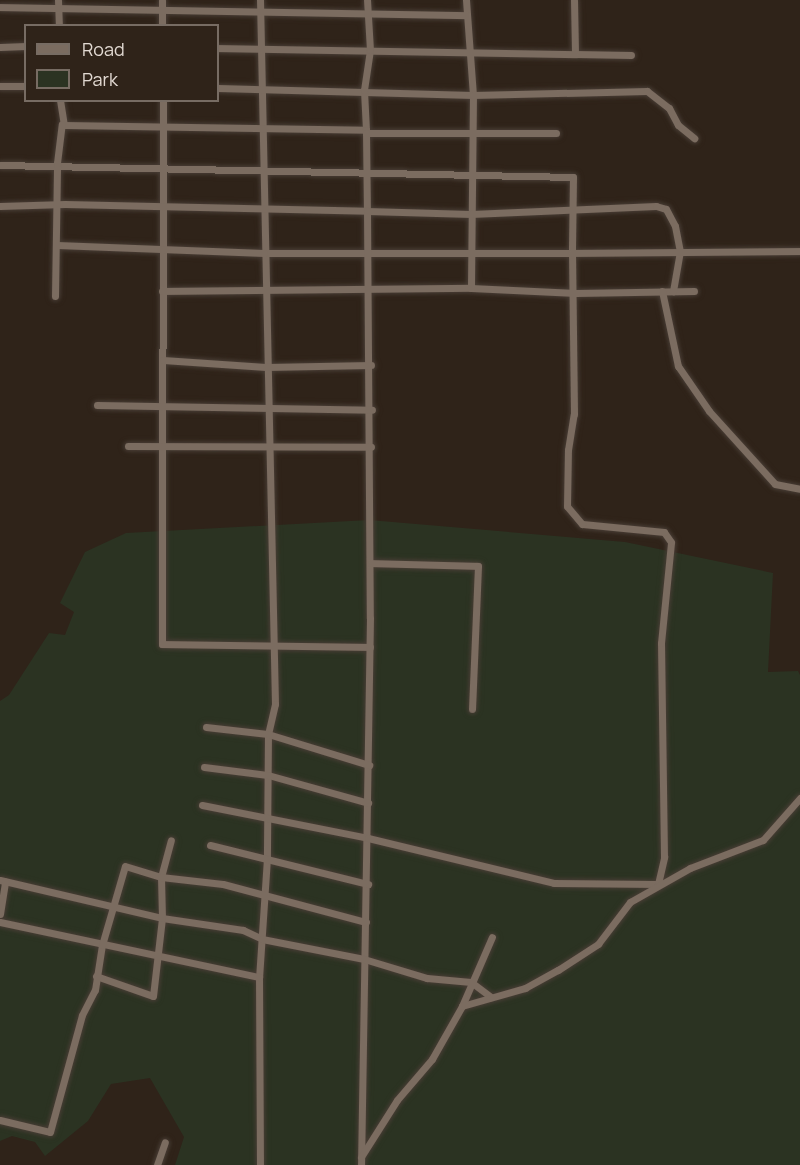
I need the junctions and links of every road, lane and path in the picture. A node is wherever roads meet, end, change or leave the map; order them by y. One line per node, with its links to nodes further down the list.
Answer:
1 (162, 0): 9 (street)
2 (260, 0): 8 (street)
3 (367, 0): 10 (street)
4 (466, 0): 11 (street)
5 (574, 0): 20 (street)
6 (58, 3): 7 (street); 9 (street); 12 (street)
7 (0, 7)
8 (260, 8): 9 (street); 10 (street); 16 (street)
9 (163, 9): 13 (street)
10 (368, 12): 11 (street); 18 (street)
11 (467, 15): 19 (street)
12 (59, 24)
13 (162, 24)
14 (24, 46): 15 (street)
15 (0, 47)
16 (261, 47): 17 (street); 18 (street); 25 (street)
17 (219, 48)
18 (370, 50): 19 (street); 26 (street)
19 (470, 54): 20 (street); 27 (street)
20 (575, 54): 21 (street)
21 (631, 55)
22 (0, 86): 23 (street)
23 (24, 86)
24 (219, 88): 25 (street)
25 (263, 89): 26 (street); 32 (street)
26 (364, 90): 27 (street); 33 (street)
27 (472, 95): 35 (street); 36 (street)
28 (60, 102): 30 (street)
29 (163, 102): 31 (street)
30 (62, 124): 31 (street); 38 (street)
31 (164, 127): 32 (street); 40 (street)
32 (263, 128): 33 (street); 39 (street)
33 (366, 132): 35 (street); 41 (street)
34 (556, 133): 35 (street)
35 (472, 134): 42 (street)
36 (694, 138)
37 (0, 165): 38 (street)
38 (57, 168): 40 (street); 43 (street)
39 (263, 169): 40 (street); 41 (street); 46 (street)
40 (162, 170): 45 (street)
41 (369, 172): 42 (street); 47 (street)
42 (472, 175): 48 (street); 49 (street)
43 (59, 204): 44 (street); 45 (street); 50 (street)
44 (0, 206)
45 (161, 208): 46 (street); 51 (street)
46 (264, 209): 47 (street); 55 (street)
47 (367, 211): 49 (street); 54 (street)
48 (574, 211): 49 (street); 52 (street); 56 (street)
49 (471, 214): 57 (street)
50 (57, 245): 51 (street); 66 (street)
51 (161, 248): 55 (street); 59 (street)
52 (680, 251): 53 (street); 56 (street); 62 (street)
53 (800, 251)
54 (368, 252): 55 (street); 57 (street); 60 (street)
55 (264, 253): 64 (street)
56 (572, 253): 57 (street); 65 (street)
57 (471, 254): 58 (street)
58 (471, 288): 60 (street); 65 (street)
59 (162, 291): 64 (street); 67 (street)
60 (369, 291): 64 (street); 68 (street)
61 (662, 291): 62 (street); 65 (street); 78 (street)
62 (673, 291): 63 (street)
63 (694, 291)
64 (265, 292): 69 (street)
65 (572, 293): 99 (street)
66 (55, 296)
67 (163, 360): 69 (street); 71 (street)
68 (370, 365): 69 (street); 73 (street)
69 (266, 366): 72 (street)
70 (98, 405): 71 (street)
71 (162, 406): 72 (street); 75 (street)
72 (266, 406): 73 (street); 77 (street)
73 (372, 410): 76 (street)
74 (128, 446): 75 (street)
75 (162, 446): 77 (street); 80 (street)
76 (371, 447): 77 (street); 79 (street)
77 (267, 448): 80 (street)
78 (800, 489)
79 (371, 563): 81 (street); 82 (street)
80 (273, 643): 81 (street); 84 (street)
81 (370, 647): 85 (street)
82 (472, 709)
83 (206, 727): 84 (street)
84 (268, 734): 85 (street); 87 (street)
85 (369, 765): 89 (street)
86 (204, 767): 87 (street)
87 (268, 775): 89 (street); 91 (street)
88 (800, 798): 99 (street)
89 (369, 803): 92 (street)
90 (202, 805): 91 (street)
91 (266, 816): 92 (street); 95 (street)
92 (368, 838): 98 (street); 99 (street)
93 (171, 840): 96 (street)
94 (210, 845): 95 (street)
95 (267, 858): 98 (street); 100 (street)
96 (161, 877): 100 (street); 101 (street); 103 (street)
97 (3, 880): 101 (street); 102 (street)
98 (368, 884): 105 (street)
99 (658, 884): 114 (street)
100 (265, 897): 105 (street); 107 (street)
101 (116, 906): 103 (street); 108 (street)
102 (0, 915)
103 (162, 918): 107 (street); 109 (street)
104 (0, 922): 108 (street)
105 (366, 922): 110 (street)
106 (492, 937): 113 (street)
107 (261, 939): 110 (street); 112 (street)
108 (102, 945): 109 (street); 111 (street)
109 (158, 955): 111 (street); 112 (street)
110 (364, 959): 113 (street); 118 (street)
111 (96, 976): 116 (street)
112 (260, 977): 120 (street)
113 (471, 982): 114 (street); 115 (street)
114 (491, 997): 115 (street)
115 (462, 1006): 118 (street)
116 (0, 1120)
117 (165, 1142): 119 (street)
118 (361, 1156): 121 (street)
119 (157, 1165)
120 (260, 1165)
121 (361, 1165)

